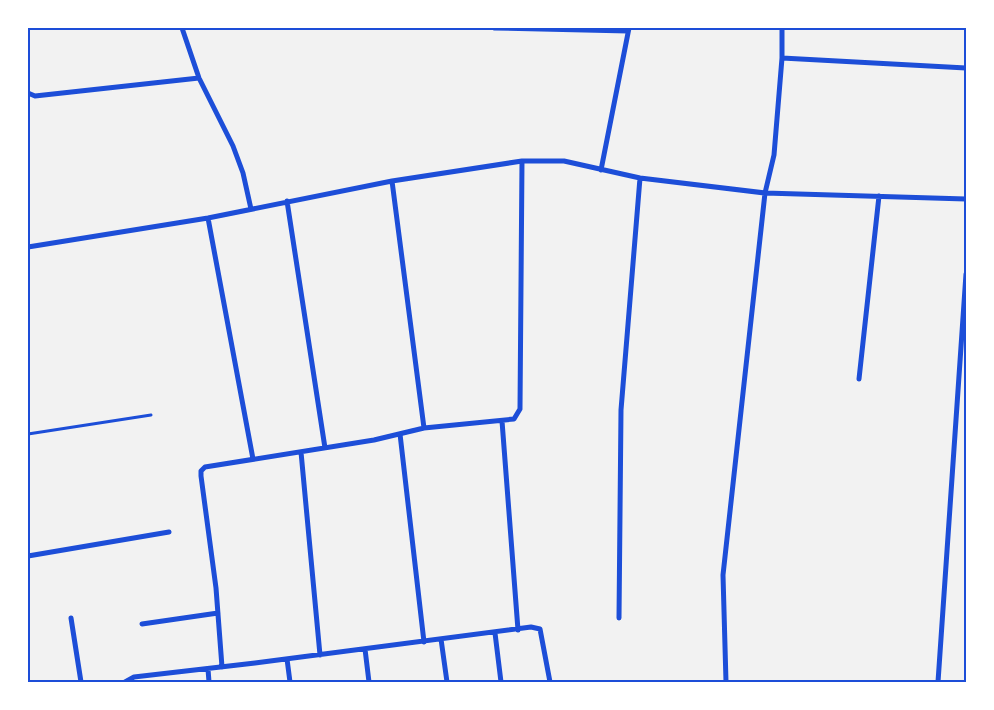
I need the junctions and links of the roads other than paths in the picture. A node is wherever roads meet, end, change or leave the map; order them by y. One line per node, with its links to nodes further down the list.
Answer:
1 (182, 28): 7 (street)
2 (494, 28): 4 (street)
3 (782, 28): 5 (street)
4 (628, 29): 10 (street)
5 (782, 58): 6 (street); 13 (street)
6 (966, 68)
7 (199, 78): 8 (street); 17 (street)
8 (28, 93)
9 (522, 161): 10 (street); 12 (street); 23 (street)
10 (601, 170): 11 (street)
11 (640, 178): 13 (street); 34 (street)
12 (392, 181): 16 (street); 24 (street)
13 (765, 193): 14 (street); 53 (street)
14 (879, 196): 15 (street); 21 (street)
15 (966, 199)
16 (286, 202): 17 (street); 27 (street)
17 (250, 209): 18 (street)
18 (208, 218): 19 (street); 29 (street)
19 (28, 247)
20 (966, 274): 54 (street)
21 (859, 379)
22 (151, 415): 25 (lane)
23 (502, 421): 24 (street); 36 (street)
24 (424, 428): 26 (street)
25 (28, 434)
26 (400, 434): 27 (street); 39 (street)
27 (325, 448): 28 (street)
28 (301, 452): 29 (street); 41 (street)
29 (253, 459): 32 (street)
30 (169, 532): 31 (street)
31 (28, 556)
32 (218, 613): 35 (street); 43 (street)
33 (70, 618): 45 (street)
34 (620, 618)
35 (142, 624)
36 (518, 630): 37 (street); 52 (street)
37 (495, 633): 38 (street); 51 (street)
38 (441, 639): 39 (street); 50 (street)
39 (424, 642): 40 (street)
40 (365, 649): 41 (street); 49 (street)
41 (320, 655): 42 (street)
42 (287, 659): 43 (street); 48 (street)
43 (222, 667): 44 (street)
44 (208, 669): 46 (street); 47 (street)
45 (81, 682)
46 (125, 682)
47 (209, 682)
48 (290, 682)
49 (369, 682)
50 (448, 682)
51 (501, 682)
52 (550, 682)
53 (726, 682)
54 (938, 682)

